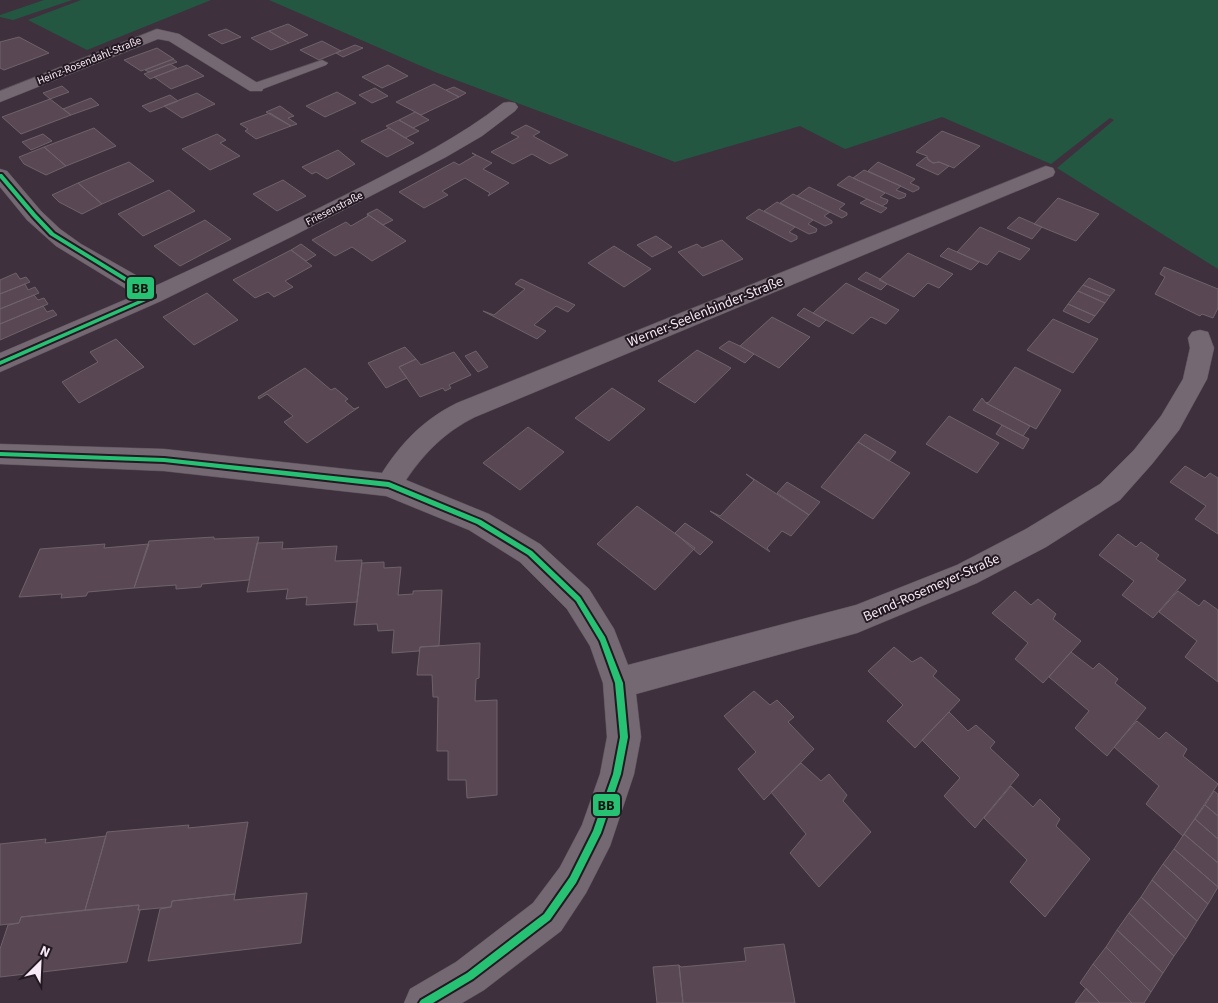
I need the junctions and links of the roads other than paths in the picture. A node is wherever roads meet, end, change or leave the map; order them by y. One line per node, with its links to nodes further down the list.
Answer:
1 (322, 62): 2 (lane)
2 (256, 87): 3 (street, Heinz-Rosendahl-Straße)
3 (0, 97)
4 (509, 107): 7 (street, Friesenstraße)
5 (1046, 172): 11 (street, Werner-Seelenbinder-Straße)
6 (0, 175): 7 (street)
7 (153, 296): 9 (street, Friesenstraße)
8 (1200, 338): 12 (street, Bernd-Rosemeyer-Straße)
9 (0, 363)
10 (0, 454): 11 (street)
11 (389, 484): 12 (street)
12 (619, 683): 13 (street)
13 (424, 1003)

